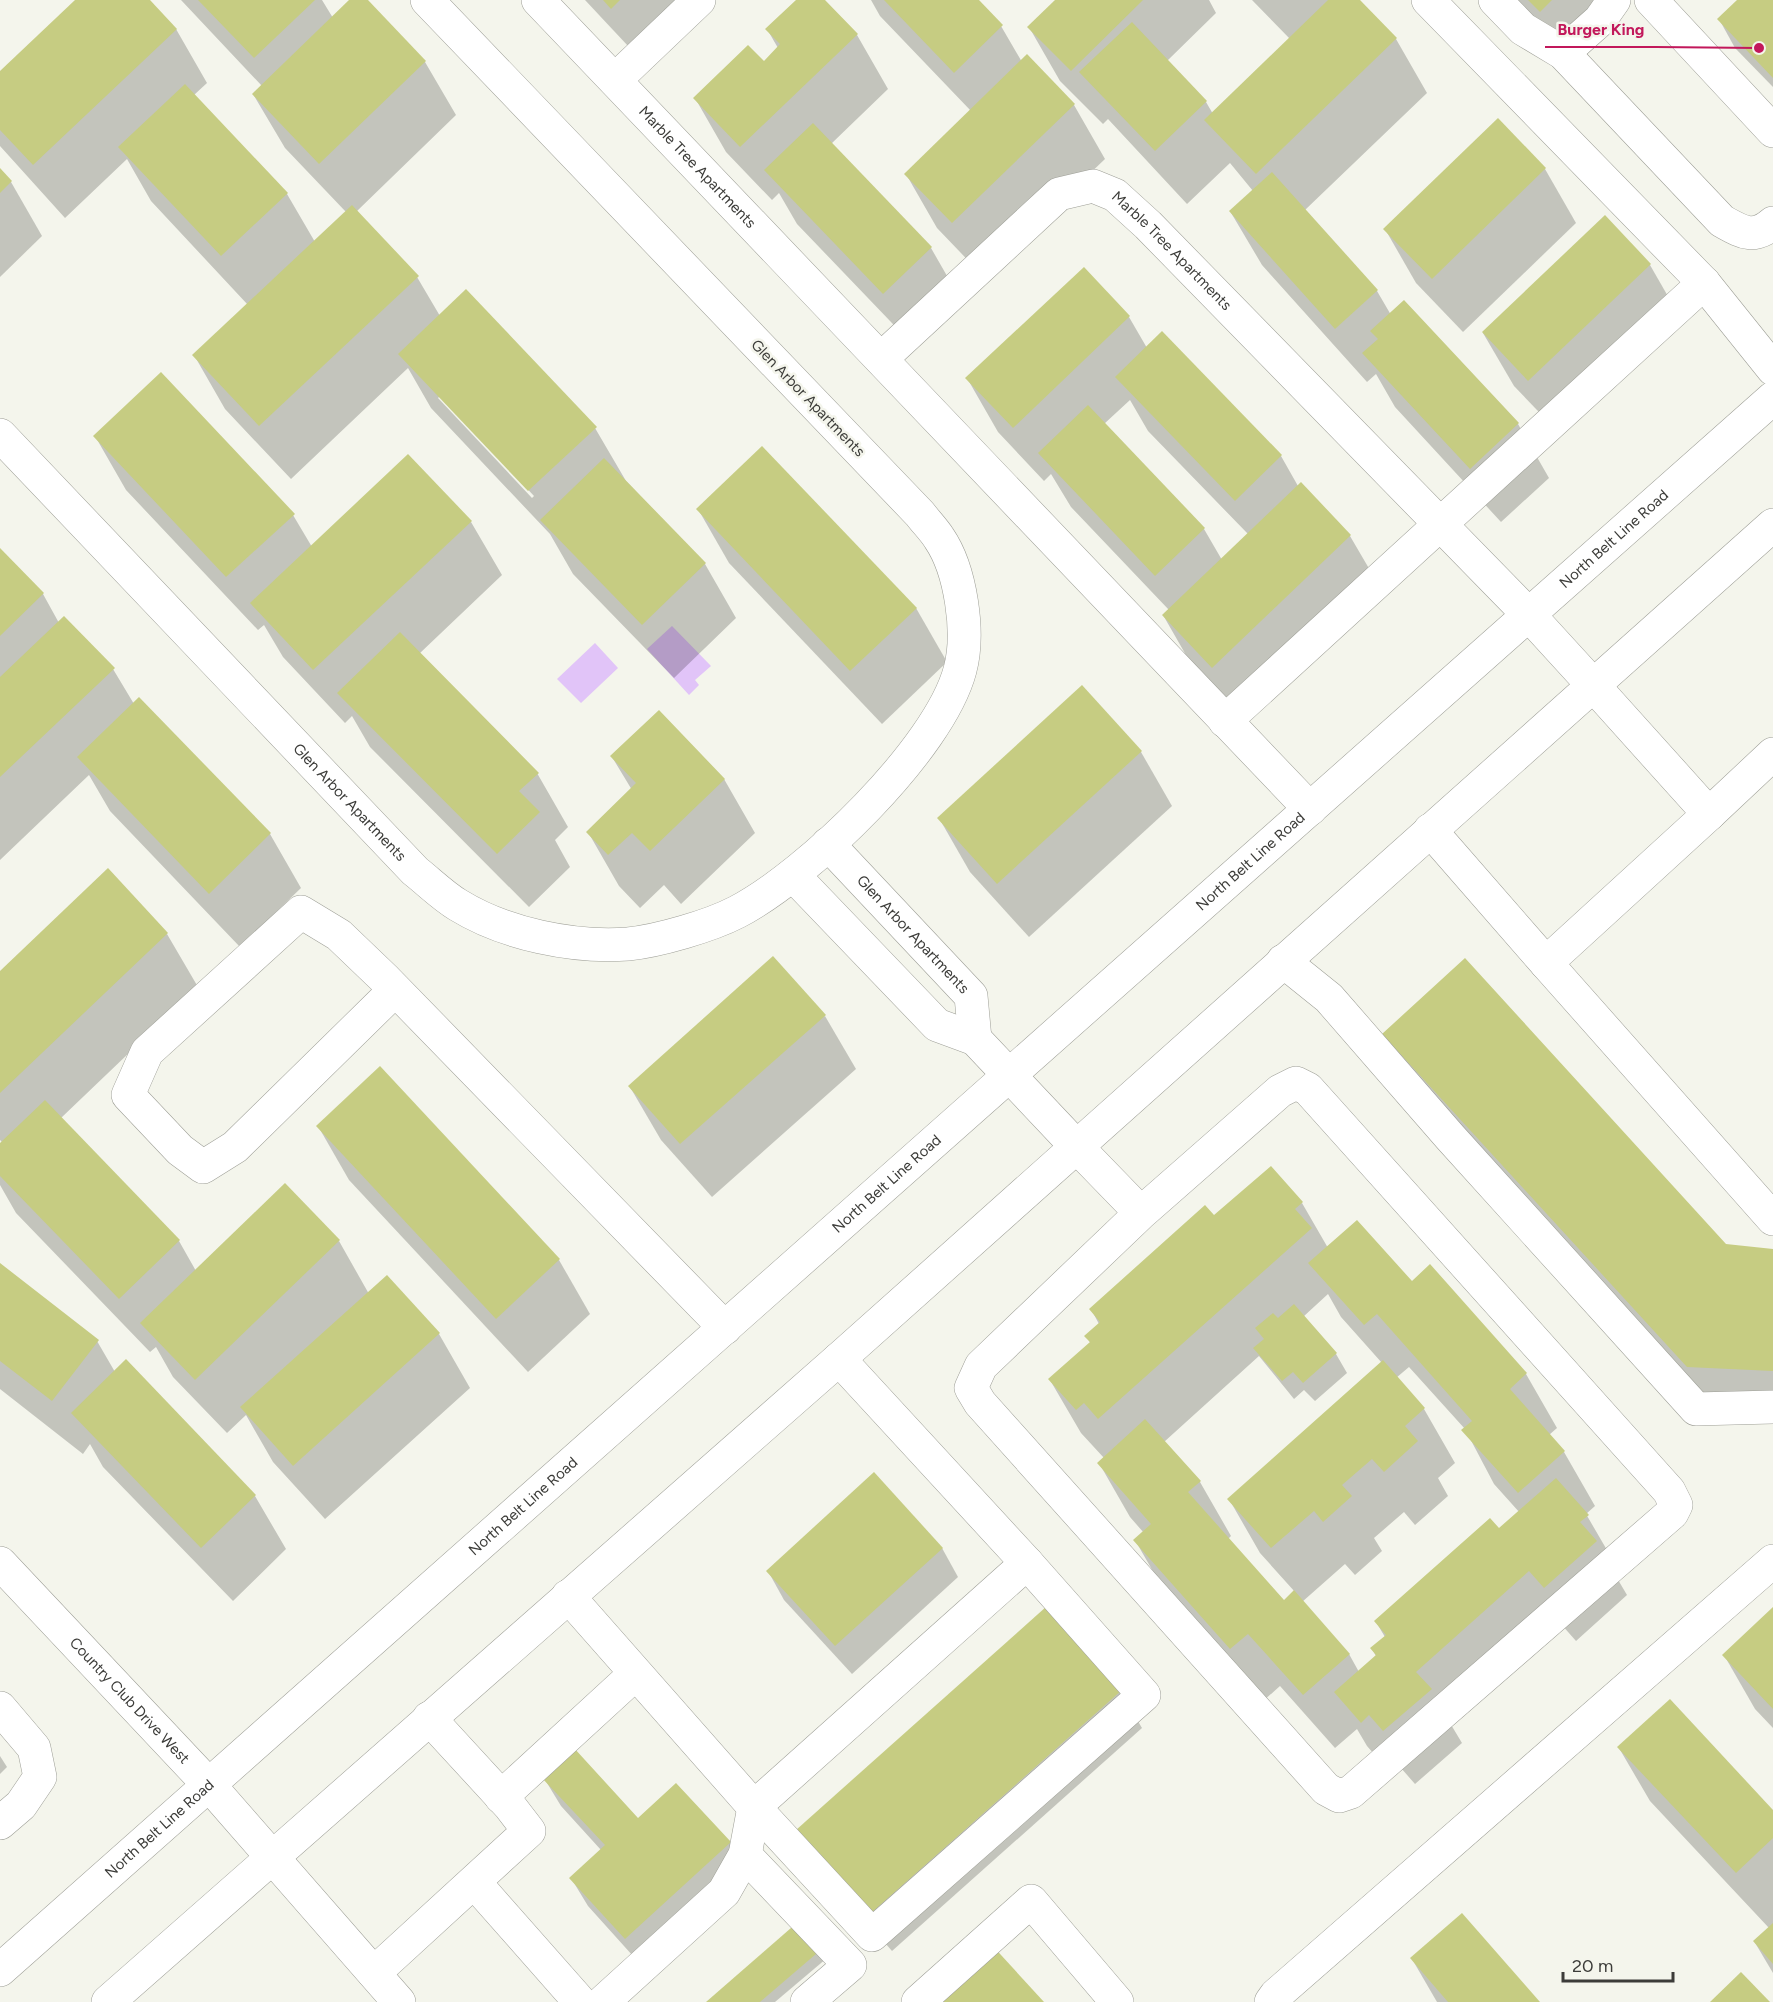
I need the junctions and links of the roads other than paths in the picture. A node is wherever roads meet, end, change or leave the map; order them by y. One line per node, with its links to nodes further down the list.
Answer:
1 (428, 0): 26 (main road, Glen Arbor Apartments)
2 (538, 0): 9 (main road, Marble Tree Apartments)
3 (699, 0): 9 (main road)
4 (1428, 0): 12 (main road)
5 (1495, 0): 8 (main road)
6 (1614, 0): 8 (main road)
7 (1651, 0): 10 (main road)
8 (1563, 53): 11 (main road)
9 (615, 80): 13 (main road, Marble Tree Apartments)
10 (1773, 131)
11 (1773, 223)
12 (1704, 283): 14 (main road); 17 (main road)
13 (881, 359): 17 (main road, Marble Tree Apartments); 21 (main road, Marble Tree Apartments)
14 (1773, 369)
15 (1773, 398): 19 (main road, North Belt Line Road)
16 (0, 435): 27 (main road, Glen Arbor Apartments)
17 (1440, 524): 19 (main road, Marble Tree Apartments); 21 (main road)
18 (1773, 525): 20 (main road)
19 (1529, 615): 20 (main road, Marble Tree Apartments); 23 (main road, North Belt Line Road)
20 (1593, 685): 24 (main road, Marble Tree Apartments); 25 (main road)
21 (1225, 721): 23 (main road, Marble Tree Apartments)
22 (1768, 768): 24 (main road)
23 (1310, 809): 32 (main road, North Belt Line Road)
24 (1709, 814): 29 (main road)
25 (1430, 830): 28 (main road); 29 (main road)
26 (828, 844): 27 (main road, Glen Arbor Apartments); 31 (main road, Glen Arbor Apartments)
27 (793, 875): 31 (main road)
28 (1283, 961): 33 (main road); 38 (main road)
29 (1546, 963): 35 (main road)
30 (395, 990): 30 (main road); 36 (main road)
31 (975, 1039): 32 (main road)
32 (1009, 1075): 33 (main road); 36 (main road, North Belt Line Road)
33 (1076, 1146): 34 (main road); 37 (main road)
34 (1142, 1213): 34 (main road)
35 (1773, 1219)
36 (725, 1328): 46 (main road, North Belt Line Road)
37 (839, 1359): 40 (main road); 42 (main road)
38 (1773, 1407)
39 (1773, 1561): 62 (main road)
40 (1027, 1563): 48 (main road); 48 (main road)
41 (4, 1576): 46 (main road, Country Club Drive West)
42 (568, 1596): 43 (main road); 45 (main road)
43 (635, 1674): 47 (main road); 48 (main road)
44 (0, 1708): 49 (main road)
45 (429, 1718): 47 (main road); 51 (main road)
46 (210, 1786): 51 (main road, Country Club Drive West); 53 (main road, North Belt Line Road)
47 (501, 1797): 52 (main road)
48 (754, 1807): 50 (main road)
49 (0, 1824)
50 (745, 1855): 58 (main road); 59 (main road)
51 (271, 1856): 54 (main road, Country Club Drive West); 55 (main road)
52 (475, 1883): 54 (main road); 57 (main road)
53 (0, 1970)
54 (374, 1973): 56 (main road, Country Club Drive West)
55 (108, 2002)
56 (399, 2002)
57 (580, 2002)
58 (603, 2002)
59 (807, 2002)
60 (918, 2002): 61 (main road)
61 (1117, 2002)
62 (1271, 2002)

